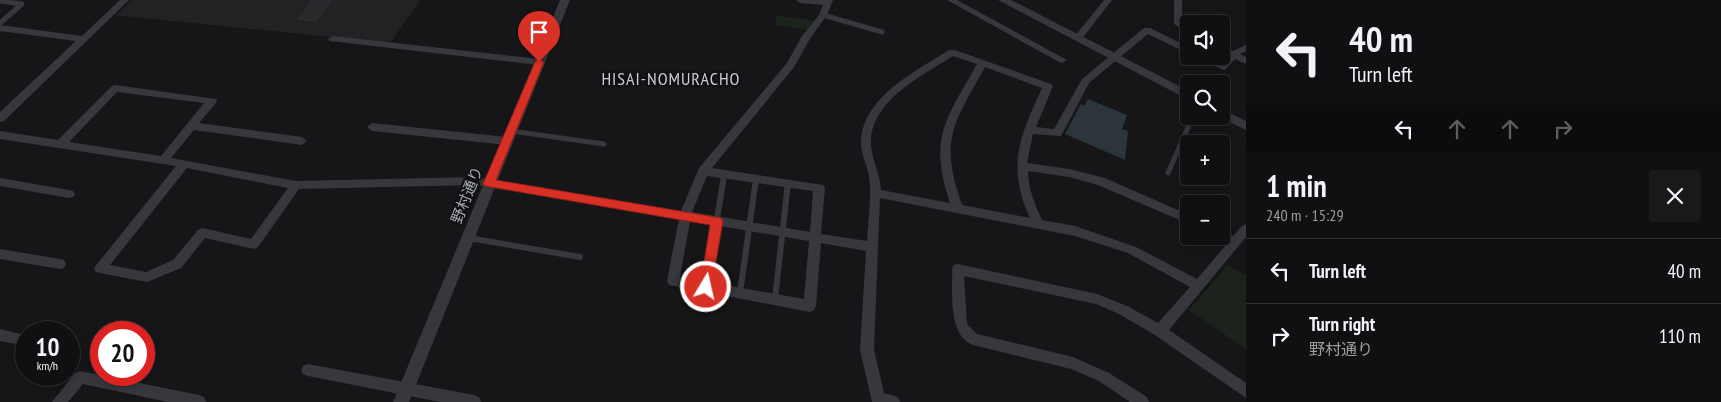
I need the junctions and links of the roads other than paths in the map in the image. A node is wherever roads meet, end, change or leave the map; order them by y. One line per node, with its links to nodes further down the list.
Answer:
1 (125, 0): 15 (street)
2 (565, 0): 26 (street, 野村通り)
3 (800, 0): 9 (street)
4 (951, 0): 24 (street)
5 (1003, 0): 16 (street)
6 (1108, 0): 16 (street)
7 (1178, 0): 12 (street)
8 (0, 1): 11 (lane)
9 (828, 2): 10 (street)
10 (823, 15): 14 (lane); 44 (street)
11 (0, 23)
12 (1180, 25)
13 (0, 28): 15 (street)
14 (882, 32)
15 (84, 38): 29 (street)
16 (1078, 38): 22 (street)
17 (334, 39): 26 (street)
18 (1180, 46): 22 (street)
19 (1246, 48): 21 (street)
20 (1230, 53): 21 (street)
21 (1234, 55): 23 (street); 25 (street)
22 (1114, 58): 28 (street); 35 (street)
23 (1230, 59)
24 (1062, 60)
25 (1246, 61)
26 (539, 62): 37 (street, 野村通り)
27 (982, 63): 35 (street); 52 (street); 55 (street)
28 (1180, 91)
29 (0, 118)
30 (1230, 118): 33 (street)
31 (1188, 125): 45 (lane)
32 (192, 126): 38 (street); 39 (street); 41 (street)
33 (1246, 126)
34 (372, 127): 37 (street)
35 (1029, 130): 43 (street)
36 (0, 135): 39 (street)
37 (509, 136): 40 (lane); 50 (street, 野村通り)
38 (302, 142)
39 (60, 144): 41 (street)
40 (604, 144)
41 (163, 160): 42 (street)
42 (184, 164): 51 (street); 51 (street)
43 (1022, 166): 58 (street); 60 (street)
44 (702, 171): 46 (street); 54 (street)
45 (1168, 173)
46 (724, 174): 47 (street); 59 (lane)
47 (756, 179): 49 (street); 61 (lane)
48 (0, 182): 53 (street)
49 (788, 183): 63 (lane); 65 (street)
50 (489, 184): 51 (street); 56 (street); 64 (street, 野村通り)
51 (296, 185)
52 (876, 193): 55 (street); 68 (street)
53 (69, 194)
54 (691, 197): 56 (street); 57 (street)
55 (957, 208): 60 (street)
56 (669, 213): 57 (street)
57 (684, 216): 59 (street); 73 (street)
58 (1180, 216)
59 (717, 221): 61 (street); 73 (lane)
60 (1038, 223): 72 (street)
61 (750, 227): 63 (street); 74 (lane)
62 (1246, 229): 67 (street)
63 (782, 232): 65 (street); 75 (lane)
64 (468, 238): 70 (lane); 81 (street, 野村通り)
65 (816, 238): 68 (street); 75 (street)
66 (1230, 240): 67 (street)
67 (1235, 242): 72 (street)
68 (872, 247): 82 (street)
69 (0, 254): 71 (street)
70 (580, 257)
71 (60, 264)
72 (1199, 286): 76 (street)
73 (706, 287): 74 (street)
74 (740, 293): 75 (street)
75 (775, 299)
76 (1160, 331): 80 (street); 87 (street)
77 (0, 335): 78 (street)
78 (15, 338)
79 (308, 370): 81 (street)
80 (1246, 391)
81 (403, 396): 85 (street)
82 (878, 400): 86 (street)
83 (59, 402): 84 (street)
84 (199, 402)
85 (474, 402)
86 (894, 402)
87 (1142, 402)

